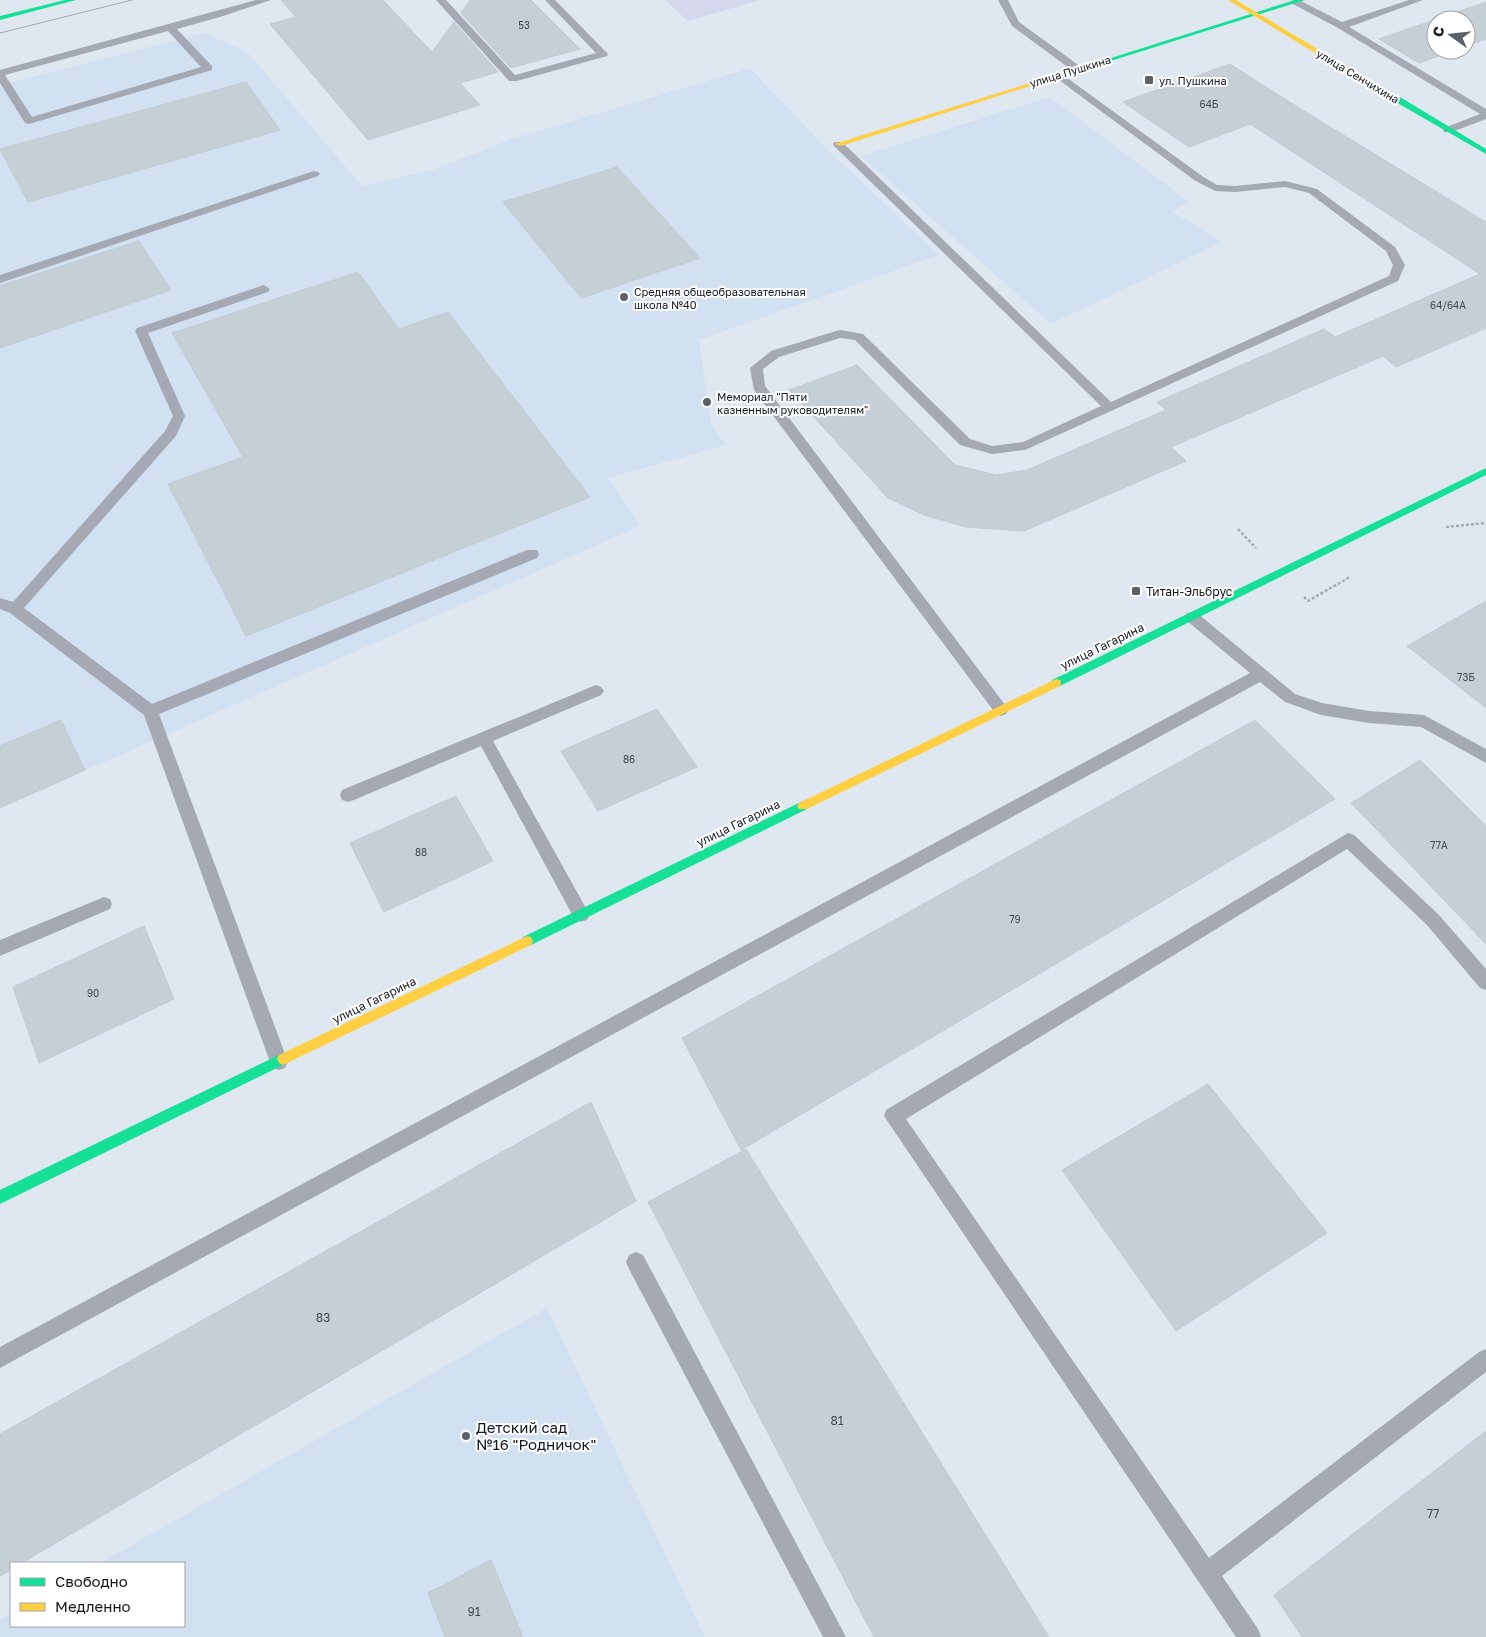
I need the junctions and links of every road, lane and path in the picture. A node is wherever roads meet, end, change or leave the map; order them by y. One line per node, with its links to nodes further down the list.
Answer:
1 (73, 0): 10 (street)
2 (266, 0): 12 (lane)
3 (441, 0): 4 (lane)
4 (550, 0)
5 (1003, 0): 13 (lane)
6 (1231, 0): 9 (street, улица Сенчихина)
7 (1418, 0): 11 (lane)
8 (1299, 1): 9 (street, улица Пушкина); 11 (lane)
9 (1255, 16): 13 (street, улица Пушкина); 17 (street, улица Сенчихина)
10 (0, 18)
11 (1342, 26): 16 (lane)
12 (171, 28): 14 (lane); 14 (lane)
13 (1077, 69): 15 (street, улица Пушкина)
14 (0, 74)
15 (1059, 75): 18 (street, улица Пушкина); 23 (lane)
16 (1486, 114): 17 (lane)
17 (1448, 130): 19 (street, улица Сенчихина)
18 (838, 144): 23 (lane)
19 (1486, 152)
20 (314, 174): 21 (lane)
21 (0, 279)
22 (264, 290): 26 (lane)
23 (1110, 408): 30 (lane)
24 (1486, 471): 27 (street, улица Гагарина)
25 (532, 554): 31 (lane)
26 (8, 606): 31 (lane)
27 (1192, 617): 28 (lane); 30 (street, улица Гагарина)
28 (1261, 674): 33 (lane); 42 (lane)
29 (596, 691): 32 (lane)
30 (1001, 710): 36 (street, улица Гагарина)
31 (150, 711): 39 (lane)
32 (484, 738): 34 (lane); 36 (lane)
33 (1486, 758)
34 (348, 794)
35 (104, 904): 37 (lane)
36 (581, 915): 39 (street, улица Гагарина)
37 (0, 948)
38 (1486, 982): 44 (lane)
39 (279, 1062): 40 (street, улица Гагарина)
40 (0, 1197)
41 (636, 1262): 45 (lane)
42 (0, 1358)
43 (1486, 1359): 44 (lane)
44 (1207, 1574): 46 (lane)
45 (836, 1637)
46 (1250, 1637)

